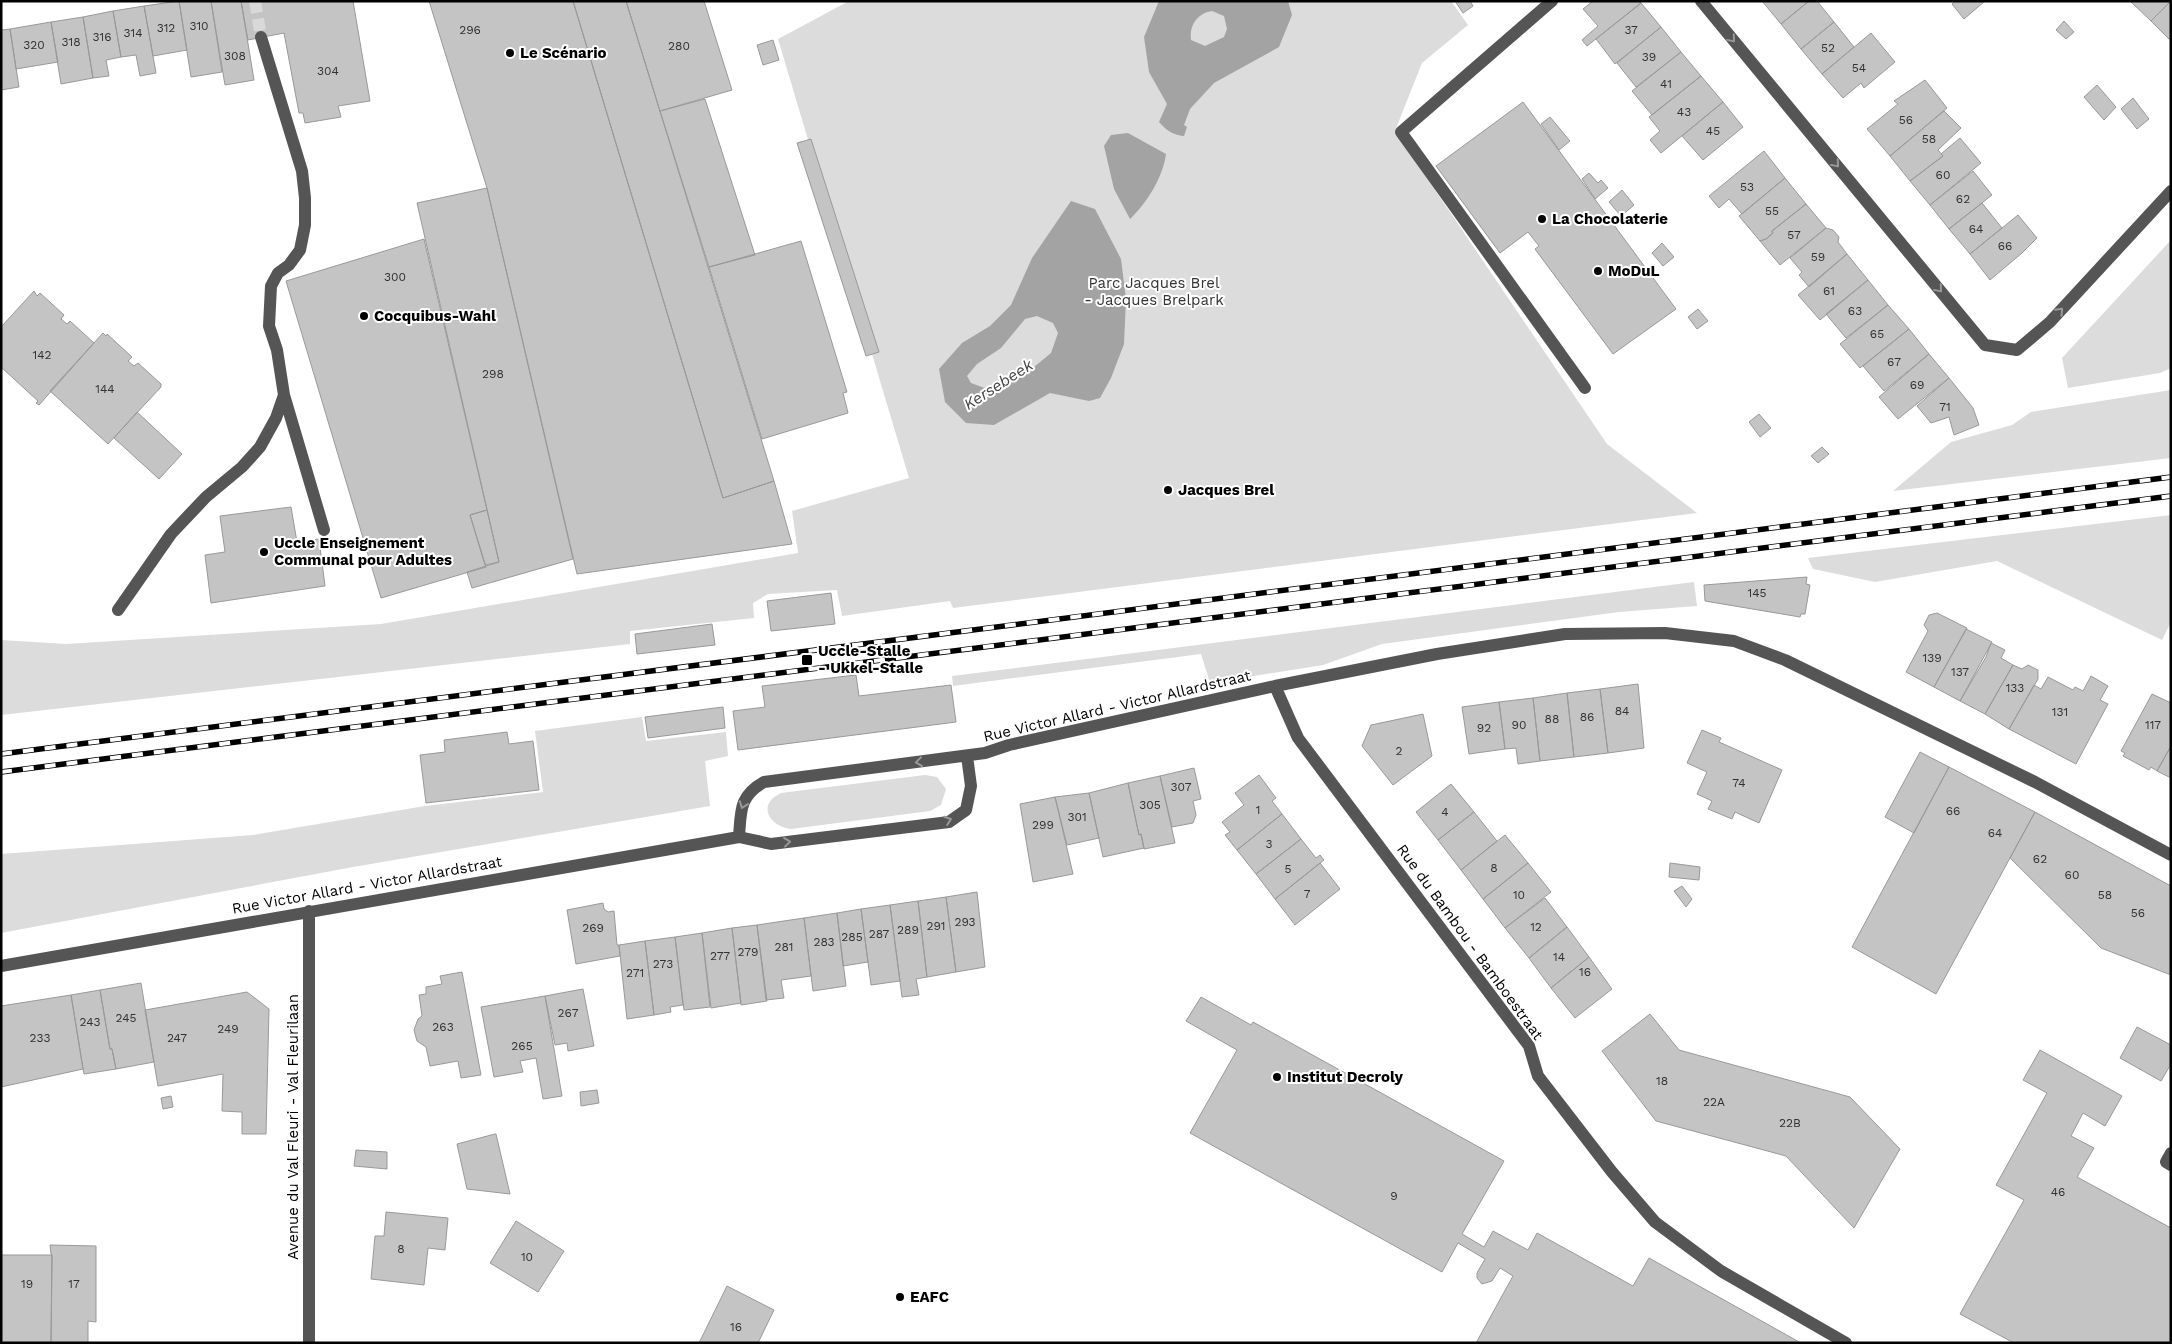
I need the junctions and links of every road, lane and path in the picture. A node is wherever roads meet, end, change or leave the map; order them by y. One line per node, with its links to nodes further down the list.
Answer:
1 (1552, 1): 5 (street)
2 (1701, 1): 4 (street, one-way to 4)
3 (261, 37): 6 (street)
4 (2171, 191)
5 (1586, 388)
6 (284, 395): 7 (street); 8 (street)
7 (324, 530)
8 (118, 610)
9 (1274, 686): 10 (street, Rue Victor Allard - Victor Allardstraat); 12 (street, Rue Victor Allard - Victor Allardstraat); 18 (street, Rue du Bambou - Bamboestraat)
10 (967, 756): 11 (street, Rue Victor Allard - Victor Allardstraat, one-way to 11); 11 (street, Rue Victor Allard - Victor Allardstraat, one-way to 10)
11 (739, 837): 13 (street, Rue Victor Allard - Victor Allardstraat)
12 (2171, 855)
13 (309, 911): 14 (street, Rue Victor Allard - Victor Allardstraat); 17 (street, Avenue du Val Fleuri - Val Fleurilaan)
14 (1, 966)
15 (2171, 1153): 16 (street)
16 (2171, 1164)
17 (309, 1343)
18 (1846, 1343)

